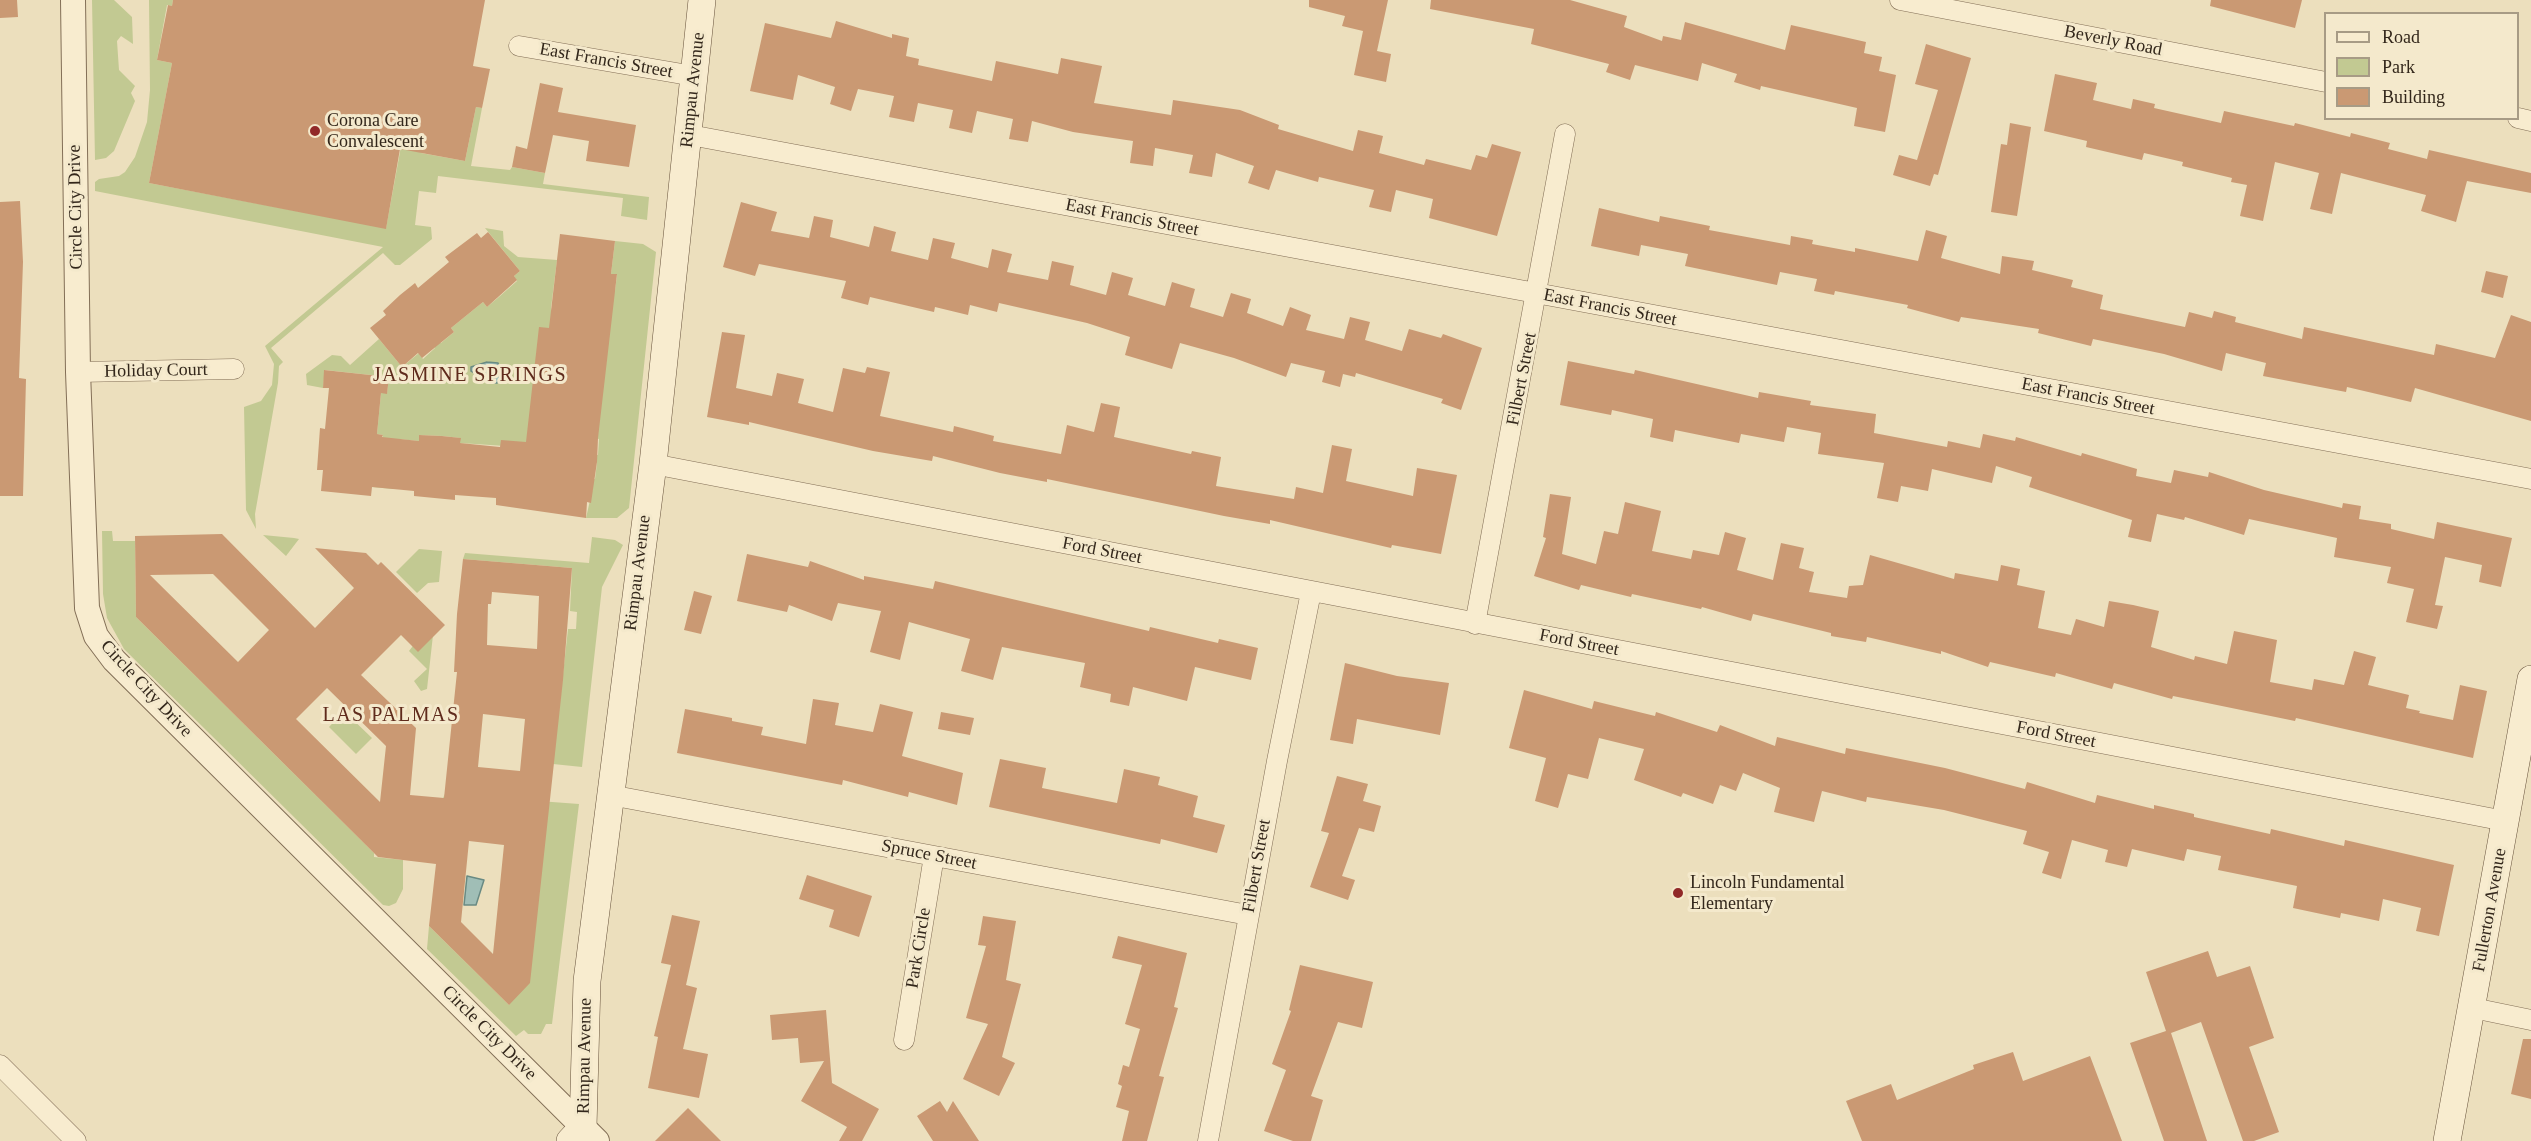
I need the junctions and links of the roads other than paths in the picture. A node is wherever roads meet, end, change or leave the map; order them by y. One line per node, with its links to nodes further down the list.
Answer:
1 (73, 0): 11 (street, Circle City Drive)
2 (702, 0): 5 (main road, Rimpau Avenue)
3 (1900, 0): 6 (street, Beverly Road)
4 (519, 46): 5 (street, East Francis Street)
5 (694, 76): 8 (main road, Rimpau Avenue)
6 (2324, 82)
7 (1565, 134): 9 (street, Filbert Street)
8 (690, 135): 9 (street, East Francis Street); 12 (main road, Rimpau Avenue)
9 (1538, 295): 13 (street, East Francis Street); 15 (street, Filbert Street)
10 (234, 369): 11 (street, Holiday Court)
11 (78, 372): 25 (street, Circle City Drive)
12 (653, 464): 14 (street, Ford Street); 17 (main road, Rimpau Avenue)
13 (2531, 479)
14 (1311, 592): 15 (street, Ford Street); 20 (street, Filbert Street)
15 (1475, 624): 18 (street, Ford Street)
16 (2531, 679): 18 (main road, Fullerton Avenue)
17 (610, 795): 19 (street, Spruce Street); 25 (main road, Rimpau Avenue)
18 (2505, 821): 21 (main road, Fullerton Avenue)
19 (934, 856): 20 (street, Spruce Street); 23 (street, Park Circle)
20 (1248, 915): 27 (street, Filbert Street)
21 (2473, 1008): 22 (street); 28 (main road, Fullerton Avenue)
22 (2531, 1020)
23 (904, 1040)
24 (0, 1065): 26 (street)
25 (584, 1137)
26 (76, 1141)
27 (1208, 1141)
28 (2447, 1141)

